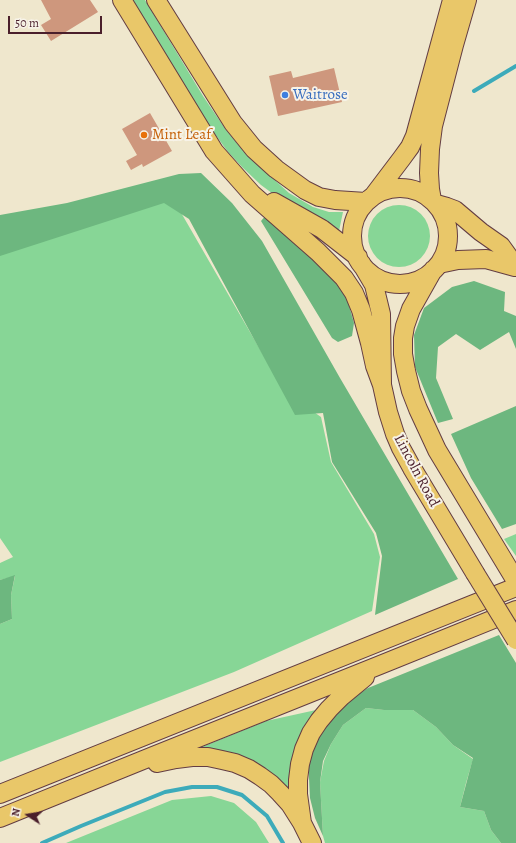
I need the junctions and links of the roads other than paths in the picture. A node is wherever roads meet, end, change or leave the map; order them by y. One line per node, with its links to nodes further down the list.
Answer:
1 (122, 0): 5 (highway)
2 (156, 0): 6 (highway)
3 (452, 0): 6 (highway)
4 (468, 0): 7 (highway)
5 (233, 173): 8 (highway); 11 (highway)
6 (369, 199): 7 (highway); 8 (highway)
7 (434, 202): 9 (highway); 10 (highway)
8 (360, 260): 9 (highway); 11 (highway, Lincoln Road)
9 (436, 267): 10 (highway); 12 (highway, Lincoln Road)
10 (516, 267)
11 (382, 385): 14 (highway, Lincoln Road, bridge)
12 (514, 586): 17 (highway)
13 (516, 610): 15 (highway)
14 (516, 640)
15 (380, 665): 16 (highway); 19 (highway)
16 (106, 775): 18 (highway); 19 (highway)
17 (0, 794)
18 (0, 818)
19 (302, 823): 20 (highway)
20 (312, 843)

